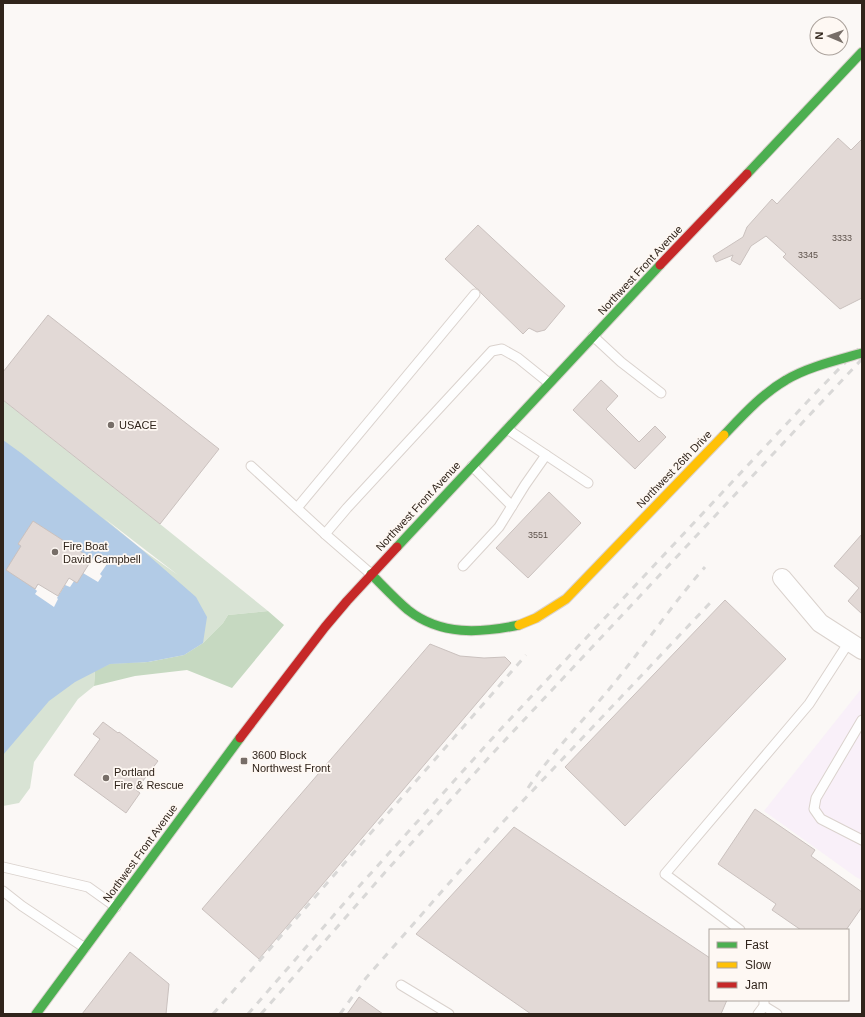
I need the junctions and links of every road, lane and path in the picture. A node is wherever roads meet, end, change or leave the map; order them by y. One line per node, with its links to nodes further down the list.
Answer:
1 (862, 52): 3 (main road, Northwest Front Avenue)
2 (474, 294): 13 (lane)
3 (593, 336): 5 (main road, Northwest Front Avenue); 6 (lane)
4 (862, 353): 16 (main road, Northwest 26th Drive, bridge)
5 (549, 383): 7 (main road, Northwest Front Avenue); 14 (lane)
6 (661, 393)
7 (507, 429): 8 (lane); 10 (main road, Northwest Front Avenue)
8 (546, 455): 11 (lane); 12 (lane)
9 (251, 466): 13 (lane)
10 (472, 466): 12 (lane); 16 (main road, Northwest Front Avenue)
11 (588, 483)
12 (512, 506): 15 (lane)
13 (297, 508): 14 (lane)
14 (325, 534): 16 (lane)
15 (464, 566)
16 (371, 574): 23 (main road, Northwest Front Avenue)
17 (782, 578): 18 (street)
18 (855, 646): 24 (lane)
19 (862, 720): 20 (lane)
20 (862, 840)
21 (3, 867): 23 (lane)
22 (3, 891): 25 (lane)
23 (116, 907): 25 (main road, Northwest Front Avenue)
24 (739, 929)
25 (86, 948): 28 (main road, Northwest Front Avenue)
26 (402, 985): 29 (lane)
27 (764, 1003): 30 (lane); 31 (lane)
28 (36, 1014)
29 (449, 1014)
30 (758, 1014)
31 (777, 1014)

